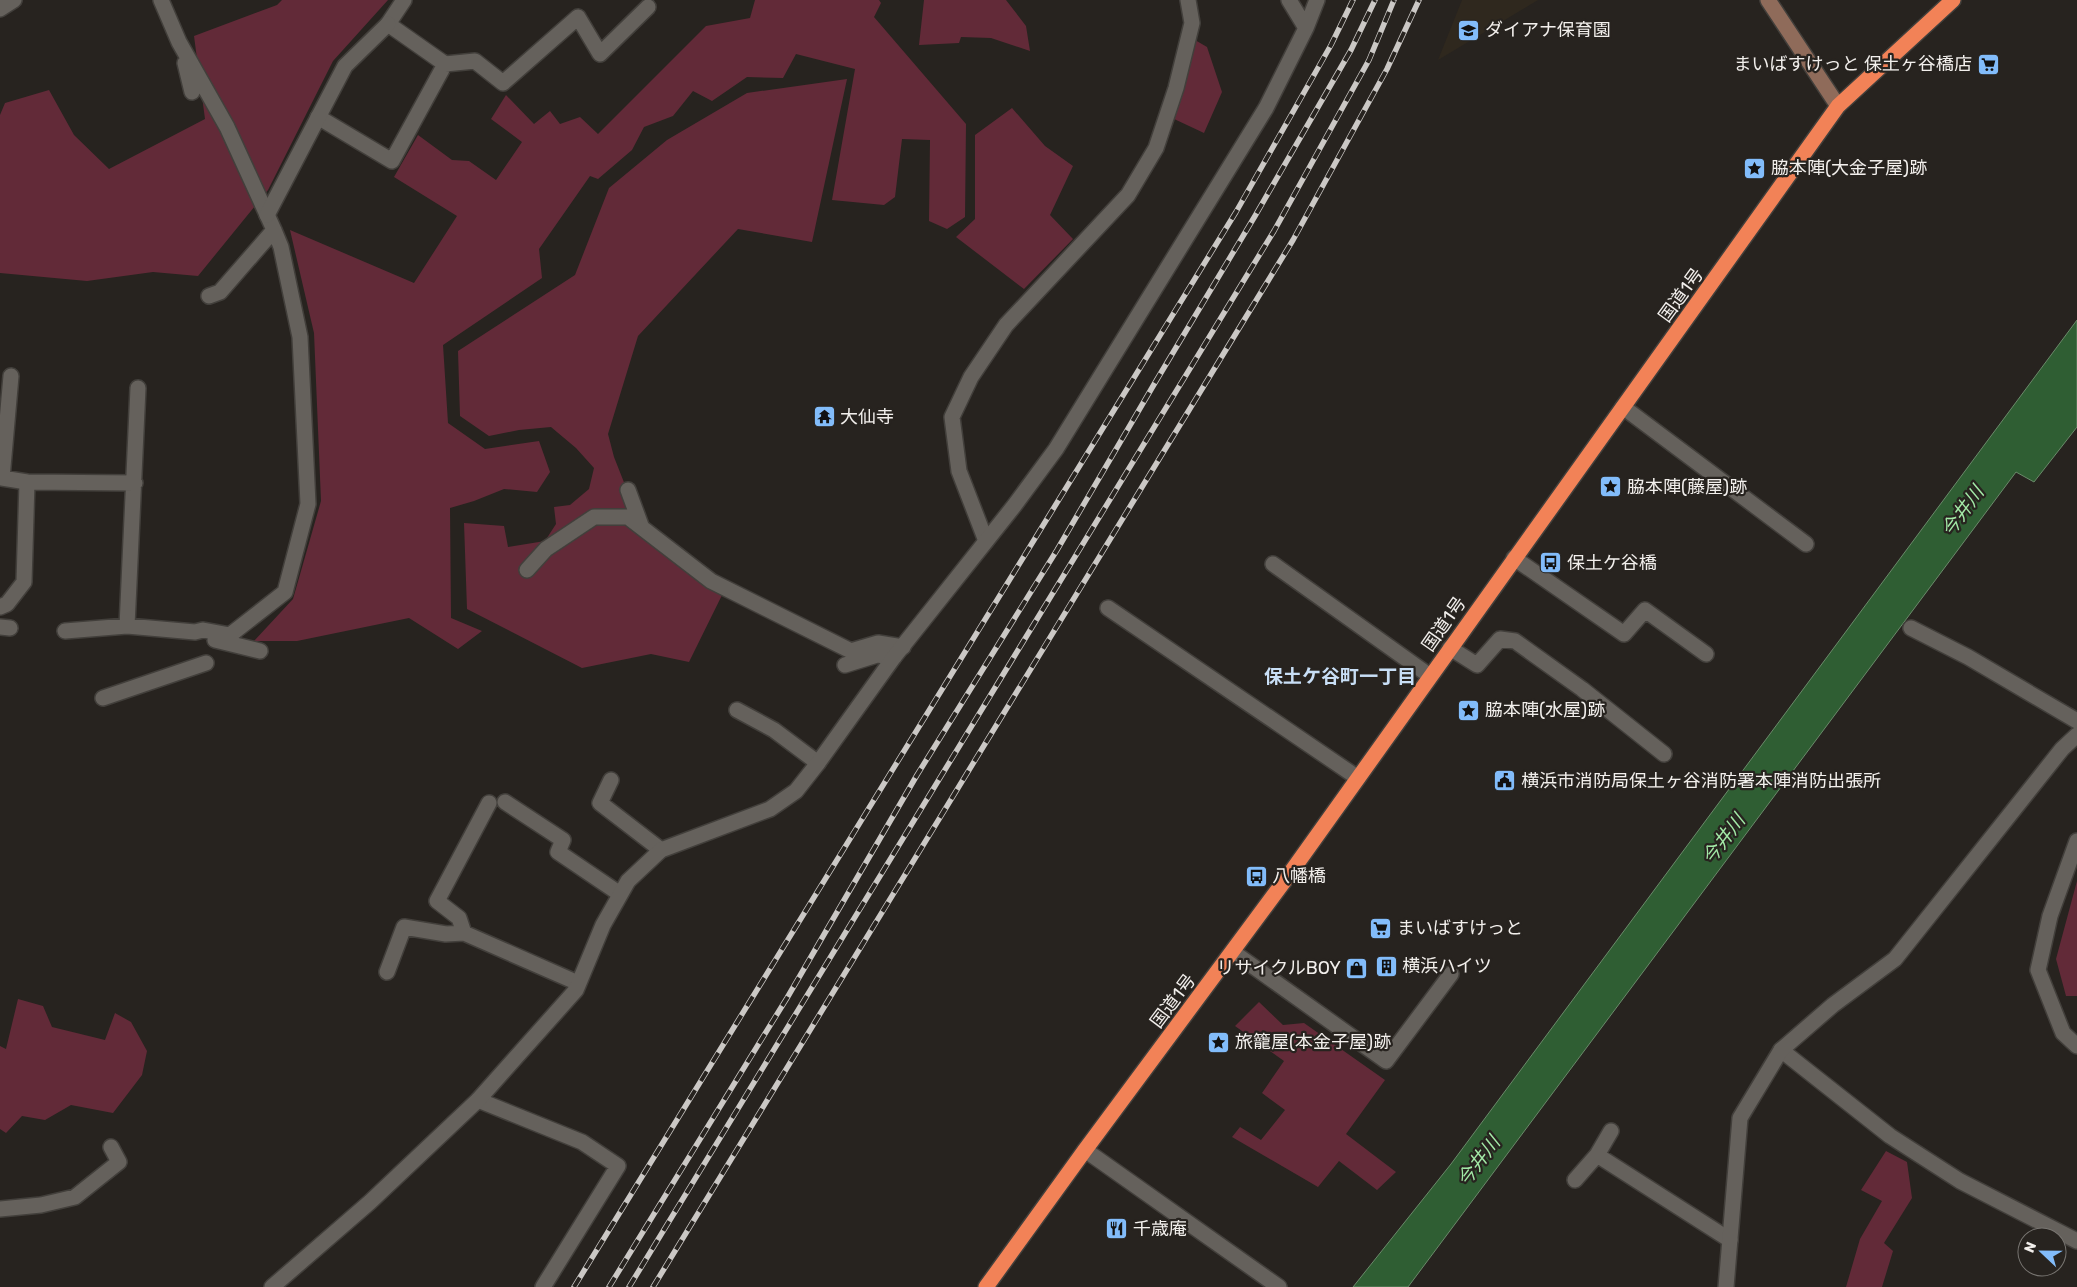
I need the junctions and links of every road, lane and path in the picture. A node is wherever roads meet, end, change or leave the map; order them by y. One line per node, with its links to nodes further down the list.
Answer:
1 (14, 0): 10 (street)
2 (161, 0): 13 (street)
3 (404, 0): 11 (street)
4 (1188, 0): 28 (street)
5 (1290, 0): 12 (street)
6 (1317, 0): 12 (street)
7 (1768, 0): 16 (main road)
8 (1953, 0): 16 (highway, 国道1号)
9 (648, 7): 14 (street)
10 (0, 9)
11 (388, 24): 14 (street); 17 (street)
12 (1306, 28): 28 (street)
13 (179, 42): 15 (street); 18 (street)
14 (445, 64): 17 (street)
15 (192, 92)
16 (1838, 106): 23 (highway, 国道1号)
17 (318, 116): 18 (street)
18 (267, 216): 19 (street)
19 (274, 230): 20 (street); 33 (street)
20 (209, 296)
21 (11, 376): 24 (street)
22 (138, 388): 25 (street)
23 (1623, 407): 29 (street); 30 (highway, 国道1号)
24 (27, 482): 25 (street); 34 (street)
25 (135, 483): 37 (street)
26 (628, 490): 27 (street)
27 (642, 528): 32 (street); 43 (street)
28 (986, 541): 43 (street)
29 (1806, 544)
30 (1514, 558): 41 (highway, 国道1号); 44 (street)
31 (1273, 564): 47 (street)
32 (527, 570)
33 (285, 592): 36 (street); 40 (street)
34 (0, 607)
35 (1108, 608): 54 (street)
36 (278, 609)
37 (127, 626): 39 (street); 40 (street)
38 (1912, 628): 50 (street)
39 (65, 631)
40 (195, 632): 42 (street)
41 (1450, 648): 47 (highway, 国道1号); 52 (street)
42 (260, 651)
43 (899, 652): 46 (street); 53 (street)
44 (1706, 654)
45 (206, 663): 48 (street)
46 (845, 665)
47 (1430, 676): 54 (highway, 国道1号)
48 (103, 698)
49 (737, 710): 53 (street)
50 (2077, 721)
51 (2077, 735): 67 (street)
52 (1664, 754)
53 (818, 763): 59 (street)
54 (1358, 778): 62 (highway, 国道1号)
55 (611, 780): 59 (street)
56 (505, 802): 60 (street)
57 (489, 803): 61 (street)
58 (2077, 841): 66 (street)
59 (661, 850): 60 (street)
60 (620, 894): 65 (street)
61 (464, 933): 63 (street); 65 (street)
62 (1233, 952): 64 (street); 71 (highway, 国道1号)
63 (387, 972)
64 (1451, 974)
65 (578, 983): 68 (street)
66 (2077, 1046)
67 (1782, 1050): 75 (street); 76 (street)
68 (478, 1100): 77 (street); 78 (street)
69 (1612, 1131): 72 (street)
70 (111, 1147): 74 (street)
71 (1084, 1150): 79 (highway, 国道1号); 80 (street)
72 (1597, 1155): 73 (street); 75 (street)
73 (1575, 1180)
74 (0, 1209)
75 (1730, 1240): 81 (street)
76 (2077, 1241)
77 (272, 1287)
78 (543, 1287)
79 (986, 1287)
80 (1279, 1287)
81 (1726, 1287)

